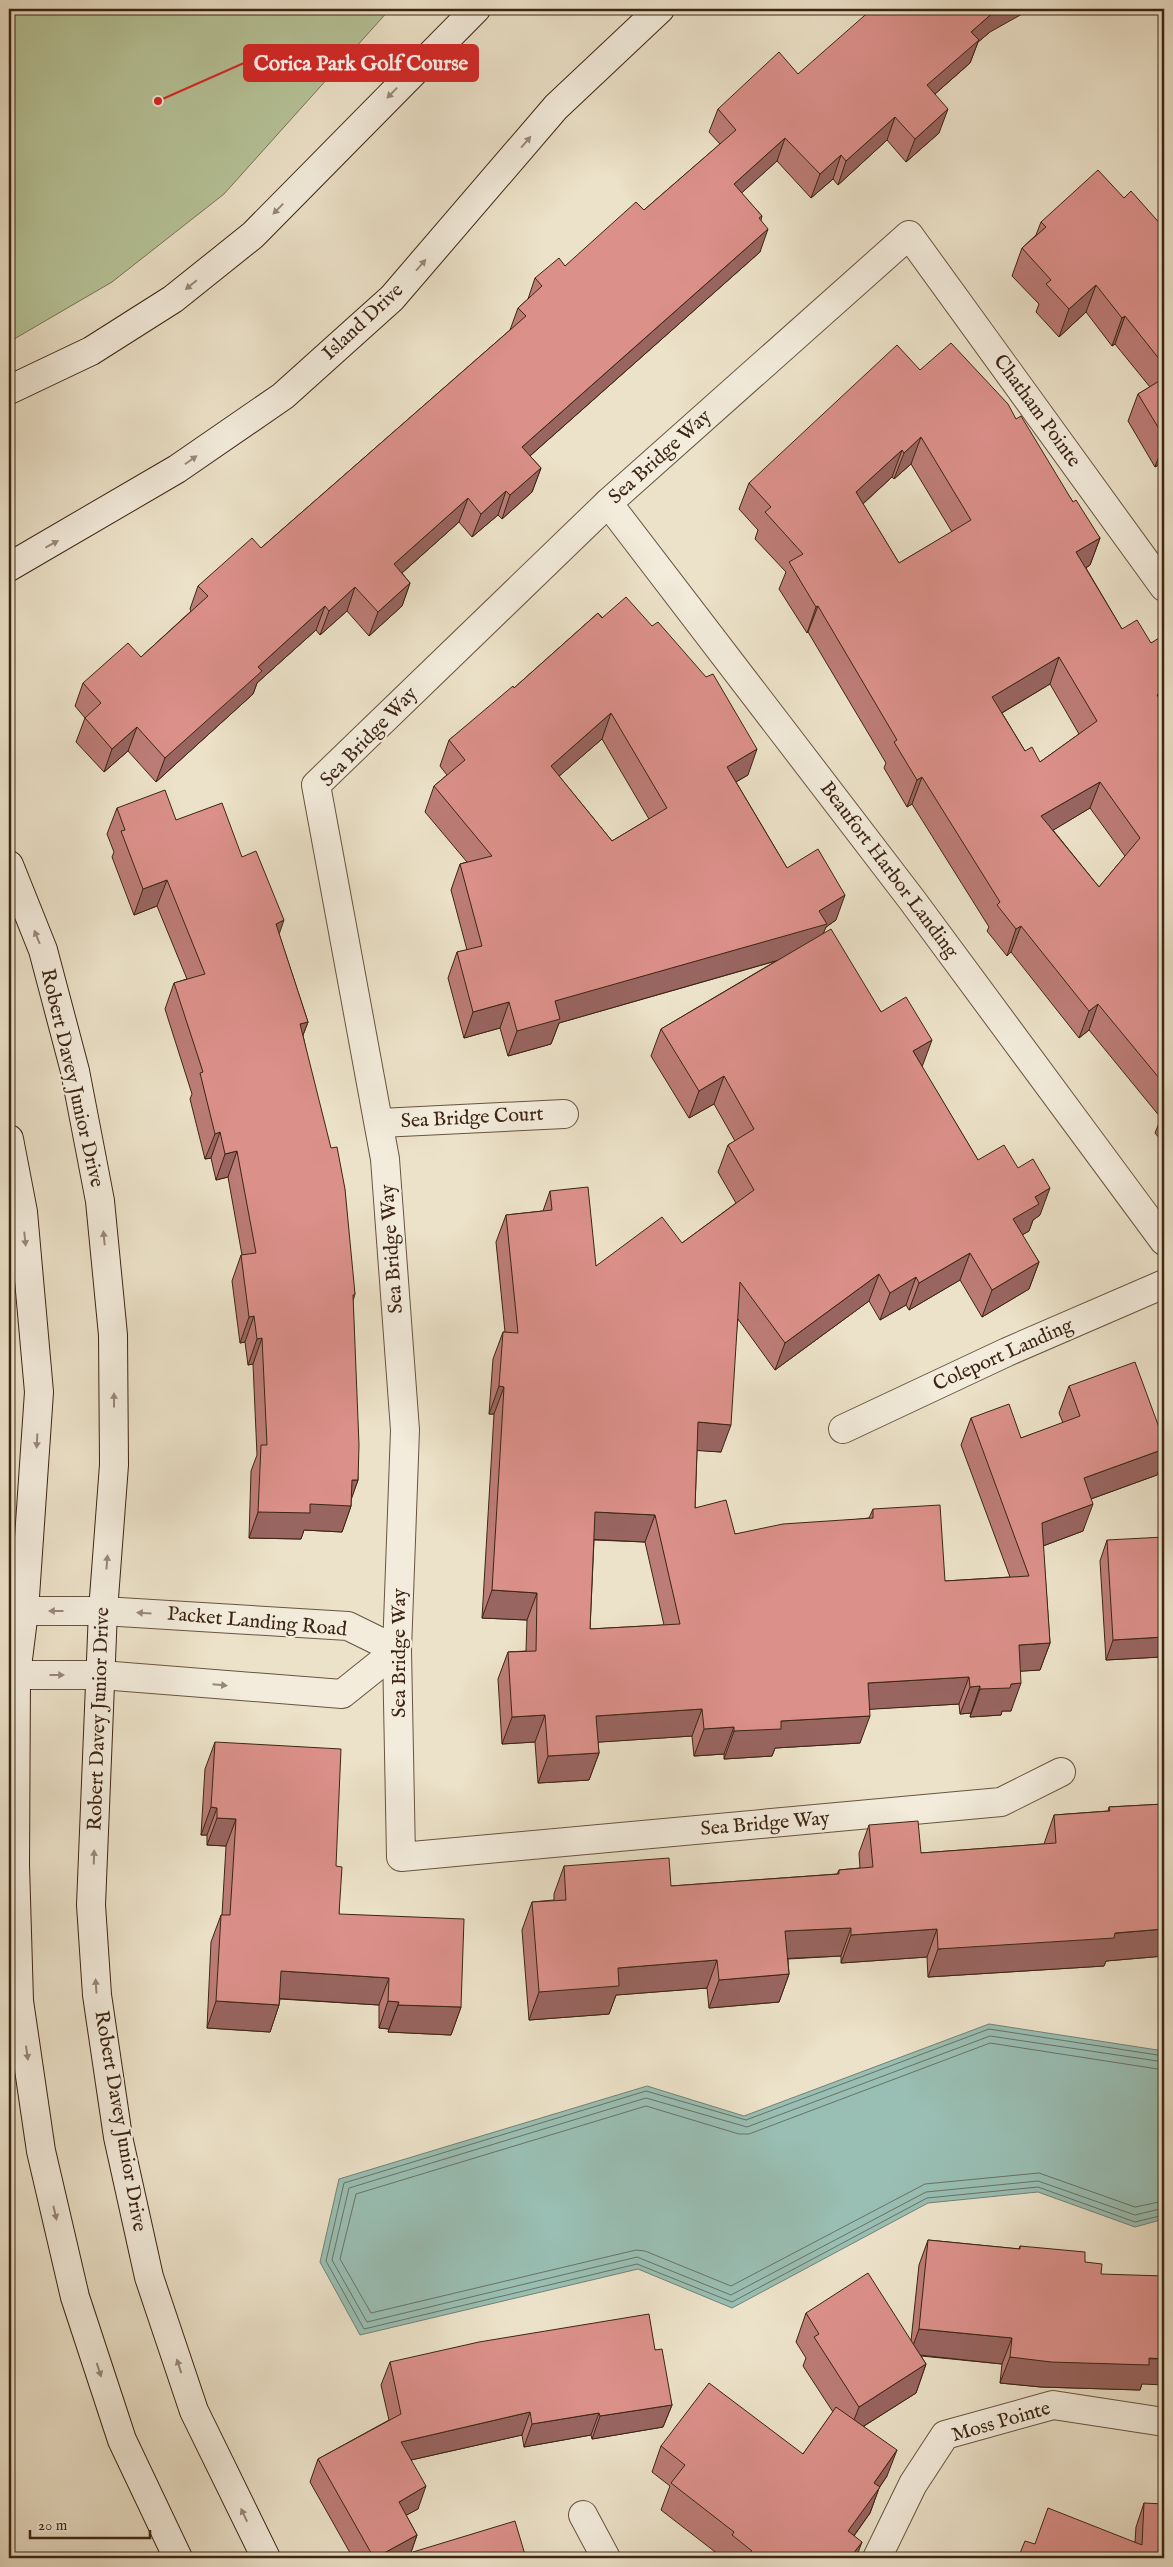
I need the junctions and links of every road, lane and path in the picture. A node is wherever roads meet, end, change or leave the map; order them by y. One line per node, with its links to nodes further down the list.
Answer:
1 (476, 9): 4 (street, one-way to 4)
2 (660, 9): 8 (street, Island Drive, one-way to 2)
3 (909, 235): 7 (street, Sea Bridge Way); 9 (street, Chatham Pointe)
4 (91, 352): 5 (street); 6 (street)
5 (9, 390)
6 (9, 406)
7 (608, 503): 12 (street, Sea Bridge Way); 14 (street, Beaufort Harbor Landing)
8 (9, 567)
9 (1164, 587)
10 (9, 864): 18 (street, Robert Davey Junior Drive, one-way to 10)
11 (564, 1114): 12 (street, Sea Bridge Court)
12 (380, 1123): 19 (street, Sea Bridge Way)
13 (9, 1140): 17 (street, one-way to 17)
14 (1164, 1241)
15 (1164, 1284): 16 (street, Coleport Landing)
16 (843, 1429)
17 (16, 1611): 18 (street, Packet Landing Road, one-way to 17); 20 (street)
18 (103, 1611): 19 (street, Packet Landing Road, one-way to 18); 21 (street, Robert Davey Junior Drive)
19 (397, 1650): 21 (street, one-way to 19); 22 (street, Sea Bridge Way)
20 (12, 1675): 21 (street, one-way to 21); 25 (street, one-way to 25)
21 (101, 1675): 26 (street, Robert Davey Junior Drive, one-way to 21)
22 (1061, 1772)
23 (1164, 2422): 28 (street, Moss Pointe)
24 (583, 2515): 27 (street)
25 (178, 2558)
26 (266, 2558)
27 (606, 2558)
28 (877, 2558)

